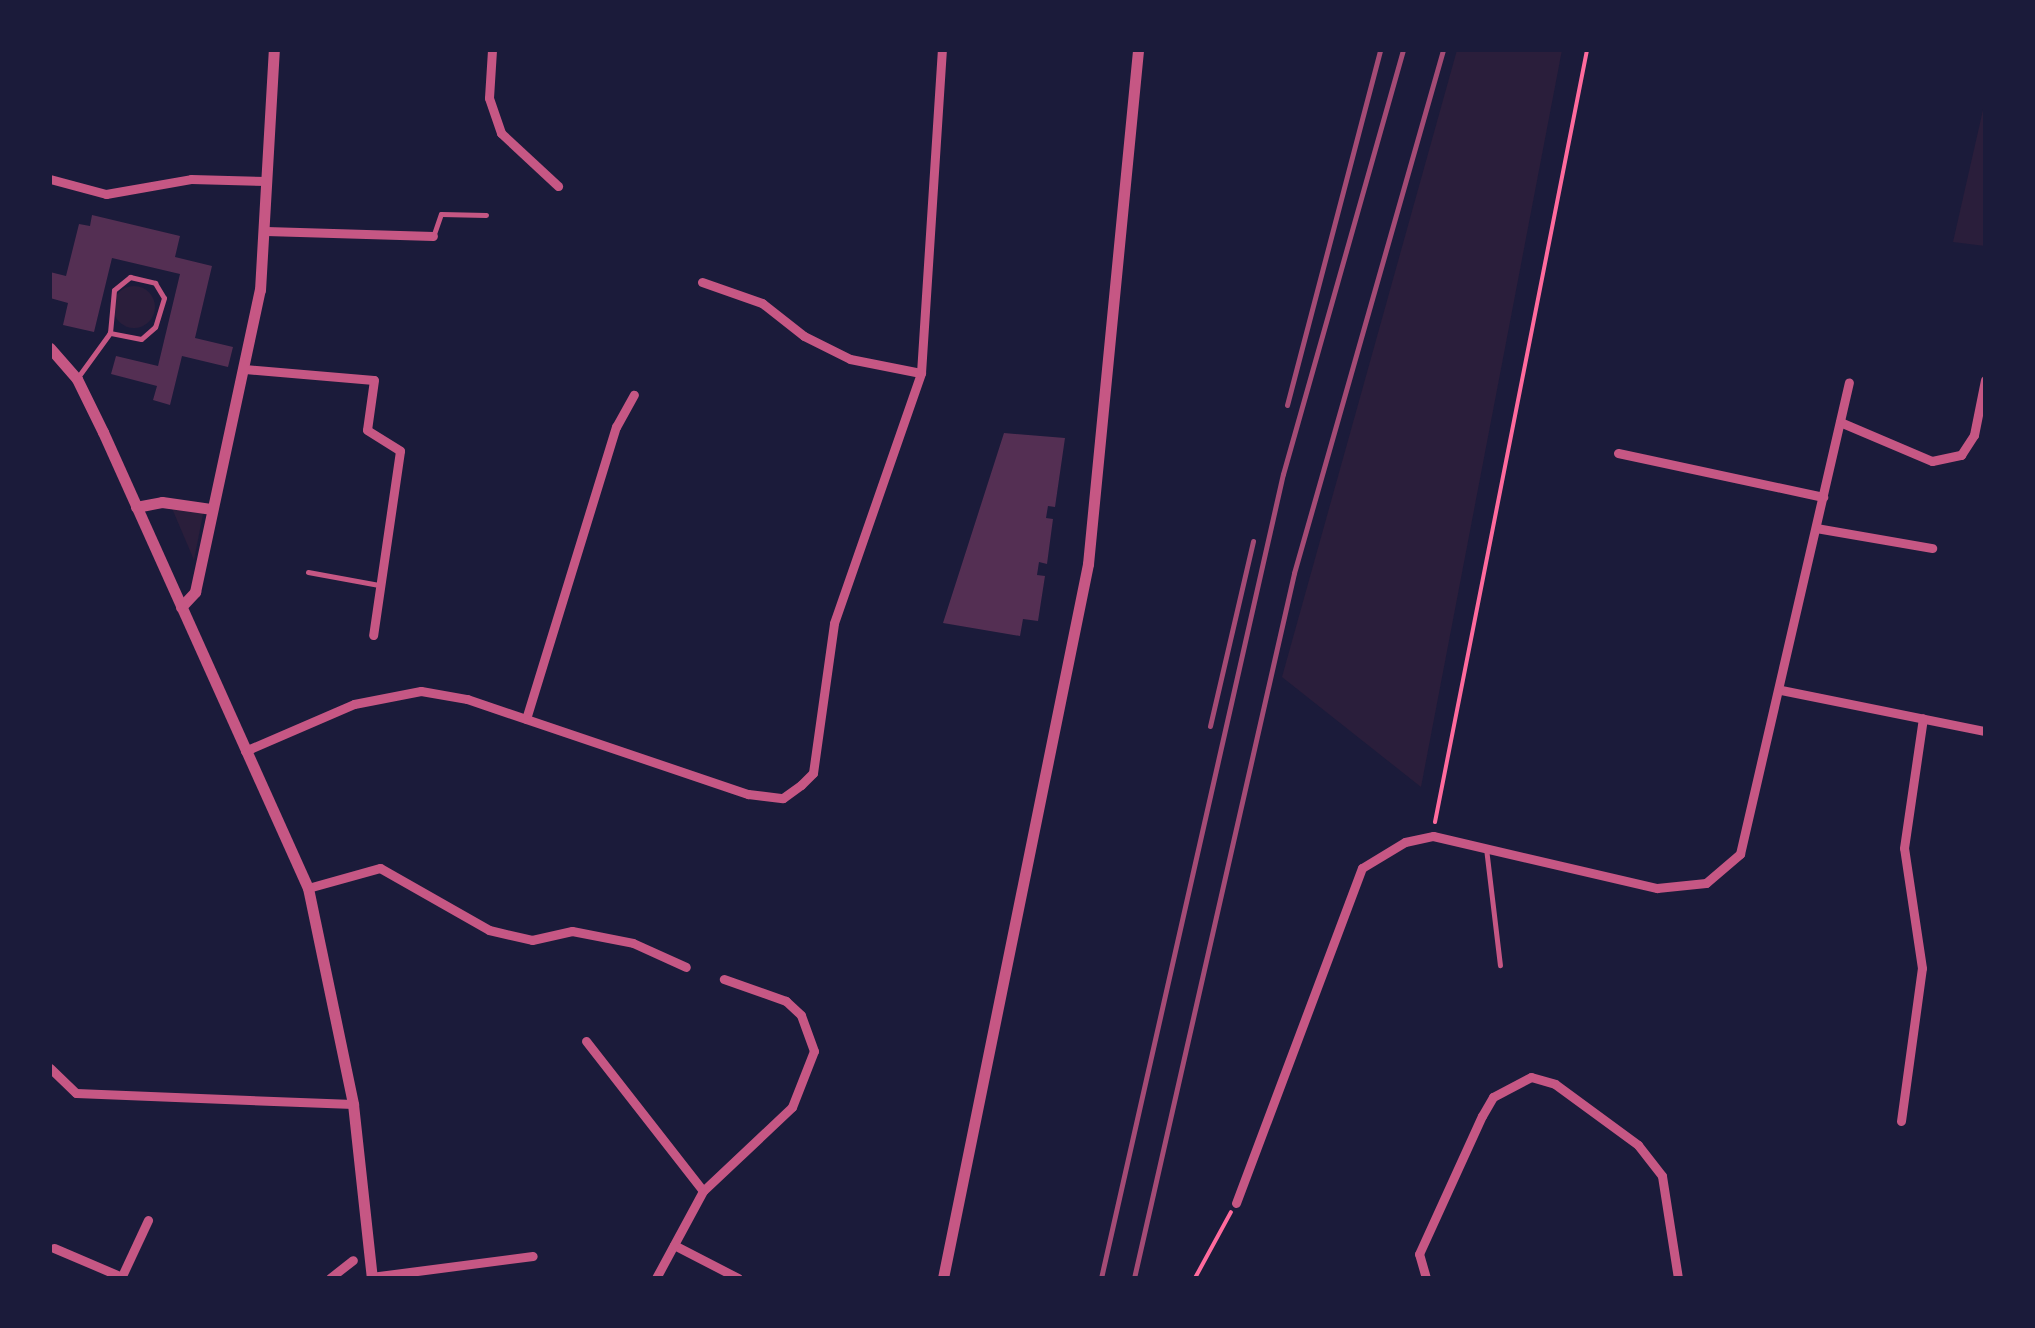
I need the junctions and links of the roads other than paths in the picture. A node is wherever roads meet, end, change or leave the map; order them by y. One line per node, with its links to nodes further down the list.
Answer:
1 (274, 50): 6 (street)
2 (492, 50): 7 (street)
3 (942, 50): 15 (street)
4 (1138, 50): 58 (street)
5 (50, 179): 6 (street)
6 (267, 181): 9 (street)
7 (558, 186)
8 (486, 216): 10 (lane)
9 (266, 232): 10 (street); 14 (street)
10 (433, 236)
11 (702, 282): 15 (street)
12 (110, 333): 12 (lane); 16 (lane)
13 (50, 348): 16 (street)
14 (245, 369): 24 (street); 28 (street)
15 (921, 374): 33 (street)
16 (77, 379): 23 (street)
17 (1985, 380): 20 (street)
18 (1848, 382): 20 (street)
19 (634, 395): 33 (street)
20 (1840, 422): 22 (street)
21 (1618, 453): 22 (street)
22 (1823, 497): 25 (street)
23 (136, 507): 24 (street); 29 (street)
24 (212, 509): 29 (street)
25 (1816, 528): 26 (street); 31 (street)
26 (1932, 548)
27 (308, 572): 28 (lane)
28 (381, 586): 30 (street)
29 (181, 608): 35 (street)
30 (373, 635)
31 (1781, 690): 32 (street); 36 (street)
32 (1923, 718): 34 (street); 44 (street)
33 (526, 719): 35 (street)
34 (1985, 730)
35 (245, 751): 37 (street)
36 (1486, 848): 38 (lane); 46 (street)
37 (308, 888): 39 (street); 43 (street)
38 (1500, 964)
39 (686, 967)
40 (724, 979): 45 (street)
41 (586, 1041): 45 (street)
42 (50, 1068): 43 (street)
43 (353, 1104): 53 (street)
44 (1901, 1121)
45 (703, 1191): 48 (street)
46 (1236, 1202)
47 (148, 1220): 52 (street)
48 (674, 1245): 56 (street); 57 (street)
49 (54, 1248): 52 (street)
50 (533, 1256): 53 (street)
51 (353, 1260): 55 (street)
52 (121, 1277)
53 (372, 1277)
54 (1423, 1277): 59 (street)
55 (330, 1278)
56 (656, 1278)
57 (738, 1278)
58 (943, 1278)
59 (1678, 1278)

